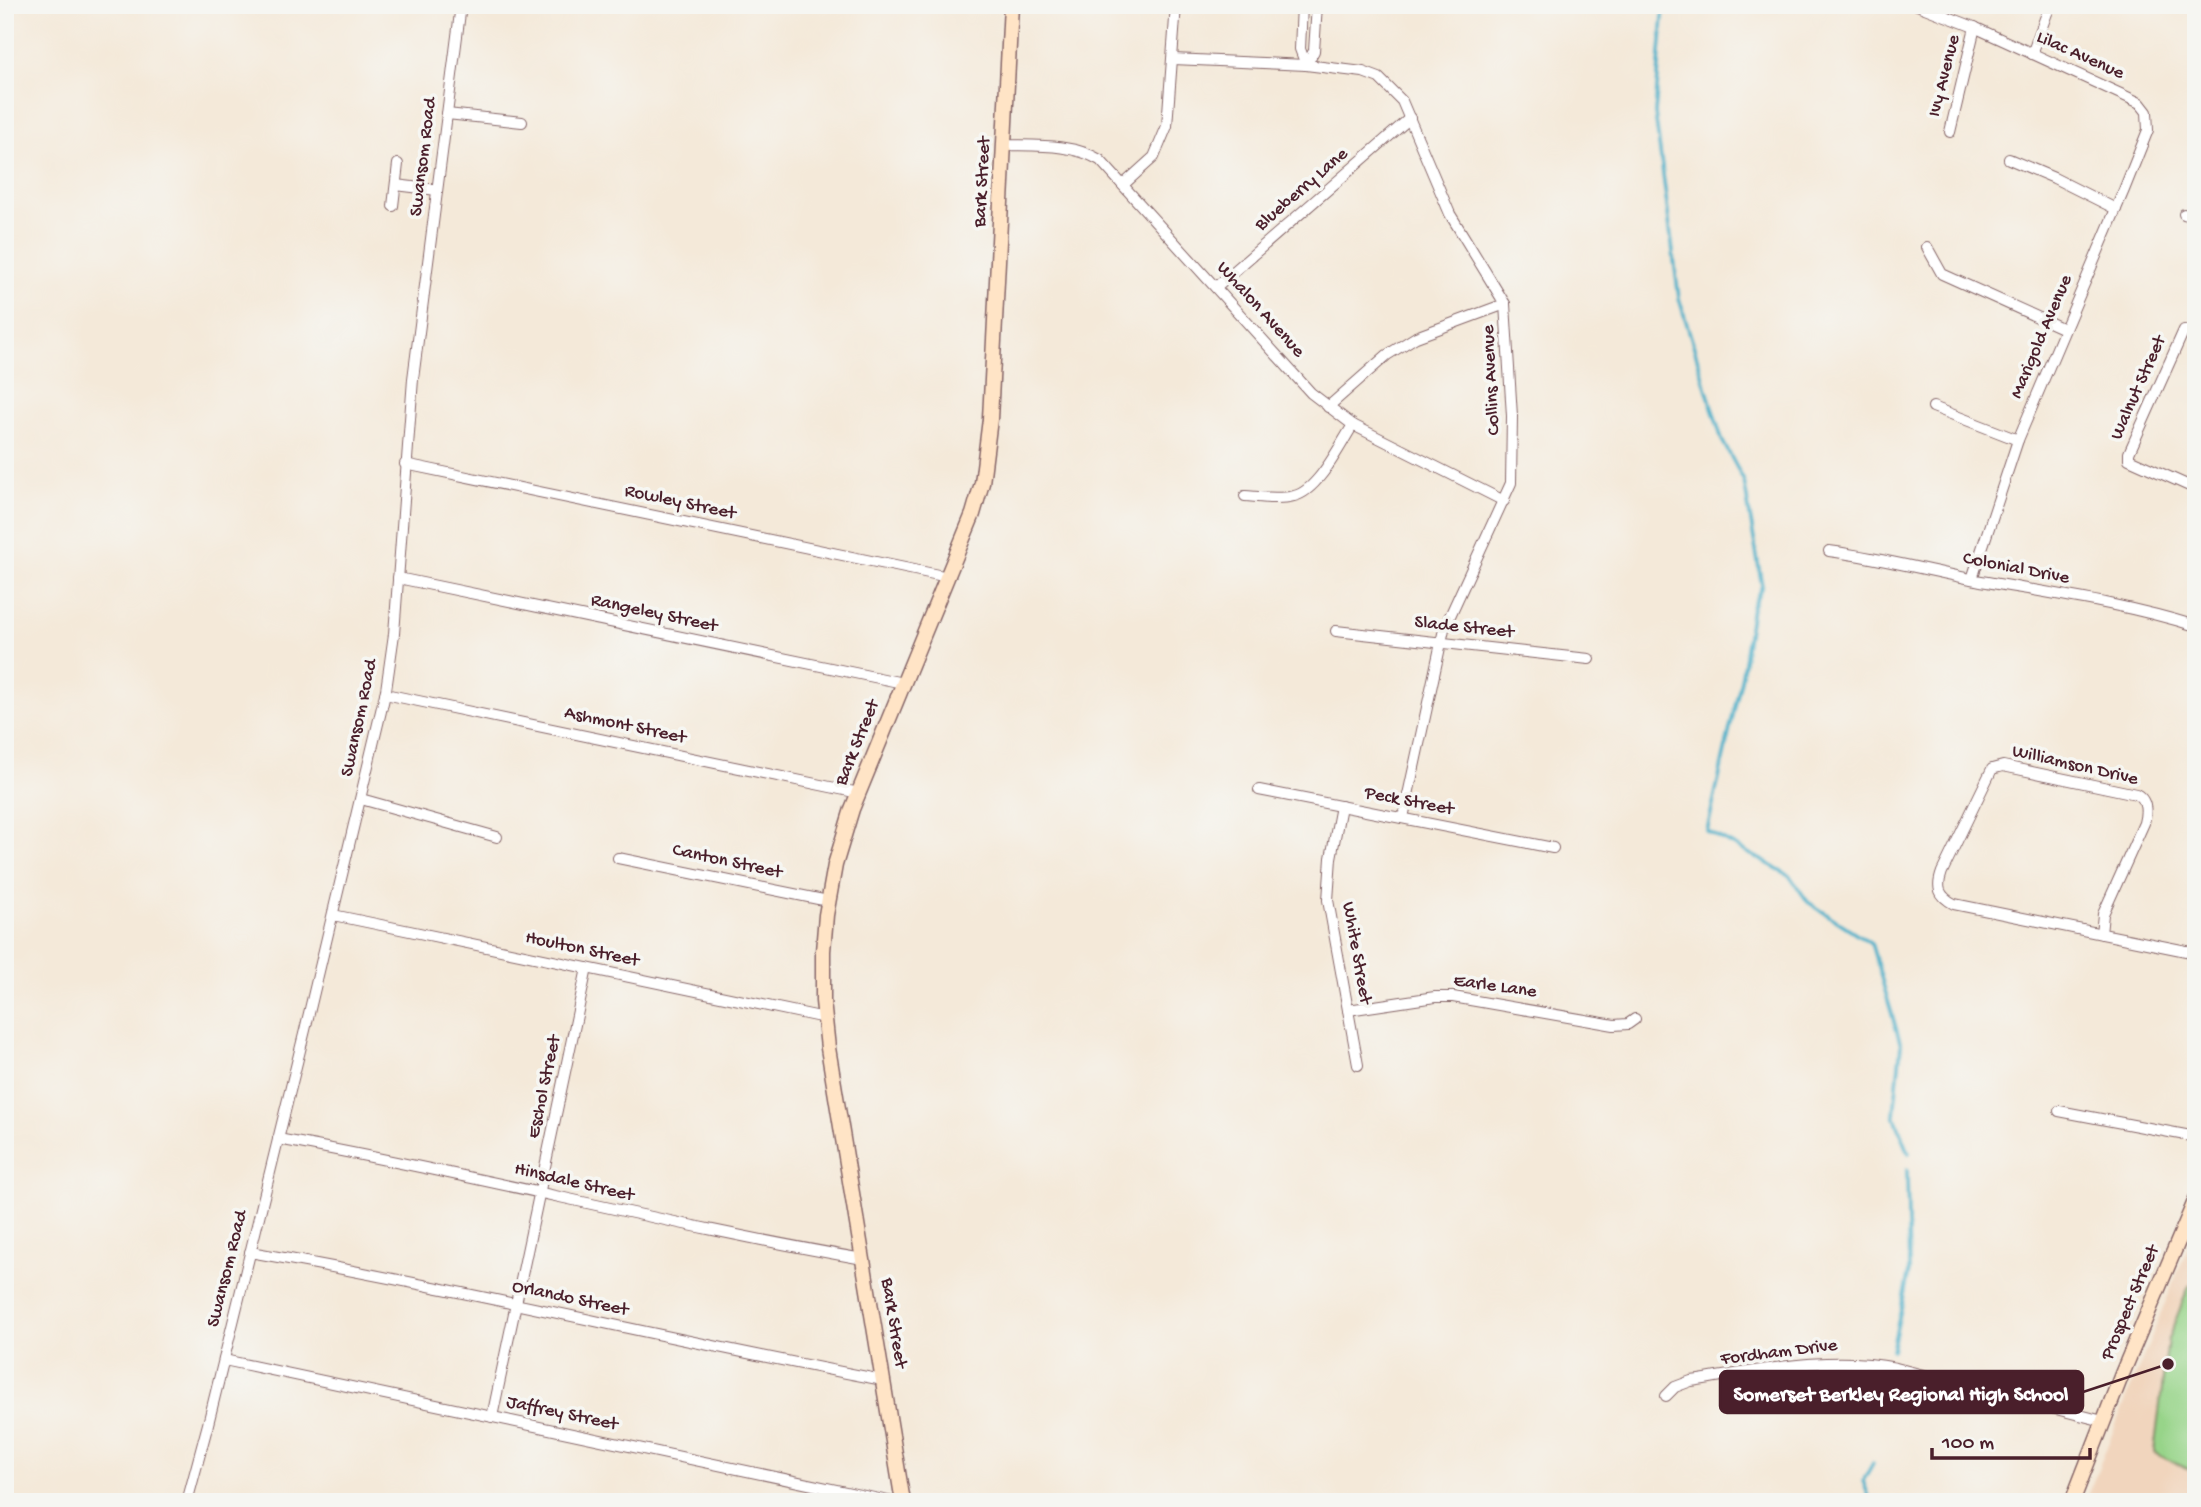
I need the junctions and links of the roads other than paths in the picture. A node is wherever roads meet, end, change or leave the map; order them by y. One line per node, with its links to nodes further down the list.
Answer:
1 (461, 5): 13 (street, Swansom Road)
2 (1011, 5): 17 (main road, Bark Street)
3 (1177, 5): 10 (street)
4 (1303, 5): 11 (street)
5 (1317, 5): 11 (street)
6 (1917, 5): 8 (street, Lilac Avenue)
7 (2050, 5): 9 (street)
8 (1975, 27): 9 (street, Lilac Avenue); 16 (street, Ivy Avenue)
9 (2032, 54): 12 (street, Lilac Avenue)
10 (1173, 59): 11 (street, Collins Avenue); 21 (street)
11 (1306, 65): 14 (street, Collins Avenue)
12 (2147, 111): 24 (street, Marigold Avenue)
13 (447, 114): 15 (street); 22 (street, Swansom Road)
14 (1410, 118): 28 (street, Blueberry Lane); 29 (street, Collins Avenue)
15 (522, 122)
16 (1950, 132)
17 (1004, 145): 21 (street, Whalon Avenue); 41 (main road, Bark Street)
18 (2009, 159): 24 (street)
19 (398, 164): 20 (street)
20 (396, 185): 22 (street); 23 (street)
21 (1123, 186): 28 (street, Whalon Avenue)
22 (437, 190): 36 (street, Swansom Road)
23 (393, 205)
24 (2116, 209): 30 (street, Marigold Avenue)
25 (2184, 214): 26 (street)
26 (2196, 219)
27 (1927, 247): 30 (street)
28 (1216, 287): 32 (street, Whalon Avenue)
29 (1505, 304): 32 (street); 39 (street, Collins Avenue)
30 (2064, 330): 35 (street, Marigold Avenue)
31 (2183, 330): 37 (street, Walnut Street)
32 (1328, 407): 34 (street, Whalon Avenue)
33 (1933, 407): 35 (street)
34 (1353, 425): 38 (street); 39 (street, Whalon Avenue)
35 (2018, 440): 43 (street, Marigold Avenue)
36 (405, 464): 41 (street, Rowley Street); 42 (street, Swansom Road)
37 (2196, 489)
38 (1245, 496)
39 (1504, 500): 46 (street, Collins Avenue)
40 (1829, 551): 43 (street, Colonial Drive)
41 (948, 577): 48 (main road, Bark Street)
42 (398, 578): 48 (street, Rangeley Street); 49 (street, Swansom Road)
43 (1972, 579): 44 (street, Colonial Drive)
44 (2196, 626)
45 (1336, 631): 46 (street, Slade Street)
46 (1440, 643): 47 (street, Slade Street); 54 (street, Collins Avenue)
47 (1589, 659)
48 (903, 683): 51 (main road, Bark Street)
49 (385, 694): 51 (street, Ashmont Street); 52 (street, Swansom Road)
50 (1259, 790): 53 (street, Peck Street)
51 (859, 793): 58 (main road, Bark Street)
52 (361, 799): 55 (street); 59 (street, Swansom Road)
53 (1341, 806): 54 (street, Peck Street); 63 (street, White Street)
54 (1403, 818): 56 (street, Peck Street)
55 (497, 837)
56 (1553, 848)
57 (618, 858): 58 (street, Canton Street)
58 (828, 901): 64 (main road, Bark Street)
59 (333, 915): 62 (street, Houlton Street); 69 (street, Swansom Road)
60 (2101, 934): 60 (street, Williamson Drive); 61 (street, Williamson Drive)
61 (2196, 953)
62 (587, 968): 64 (street, Houlton Street); 70 (street, Eschol Street)
63 (1348, 1010): 65 (street, Earle Lane); 66 (street, White Street)
64 (825, 1018): 73 (main road, Bark Street)
65 (1635, 1019)
66 (1358, 1065)
67 (2059, 1111): 68 (street)
68 (2196, 1136)
69 (278, 1139): 70 (street, Hinsdale Street); 72 (street, Swansom Road)
70 (541, 1192): 73 (street, Hinsdale Street); 74 (street, Eschol Street)
71 (2196, 1199): 79 (main road, Prospect Street)
72 (250, 1252): 74 (street, Orlando Street); 75 (street, Swansom Road)
73 (863, 1259): 76 (main road, Bark Street)
74 (515, 1305): 76 (street, Orlando Street); 78 (street, Eschol Street)
75 (224, 1360): 78 (street, Jaffrey Street); 80 (street, Swansom Road)
76 (883, 1380): 82 (main road, Bark Street)
77 (1666, 1396): 79 (street, Fordham Drive)
78 (492, 1417): 81 (street, Jaffrey Street)
79 (2103, 1421): 83 (main road, Prospect Street)
80 (187, 1502)
81 (893, 1502)
82 (903, 1502)
83 (2072, 1502)

